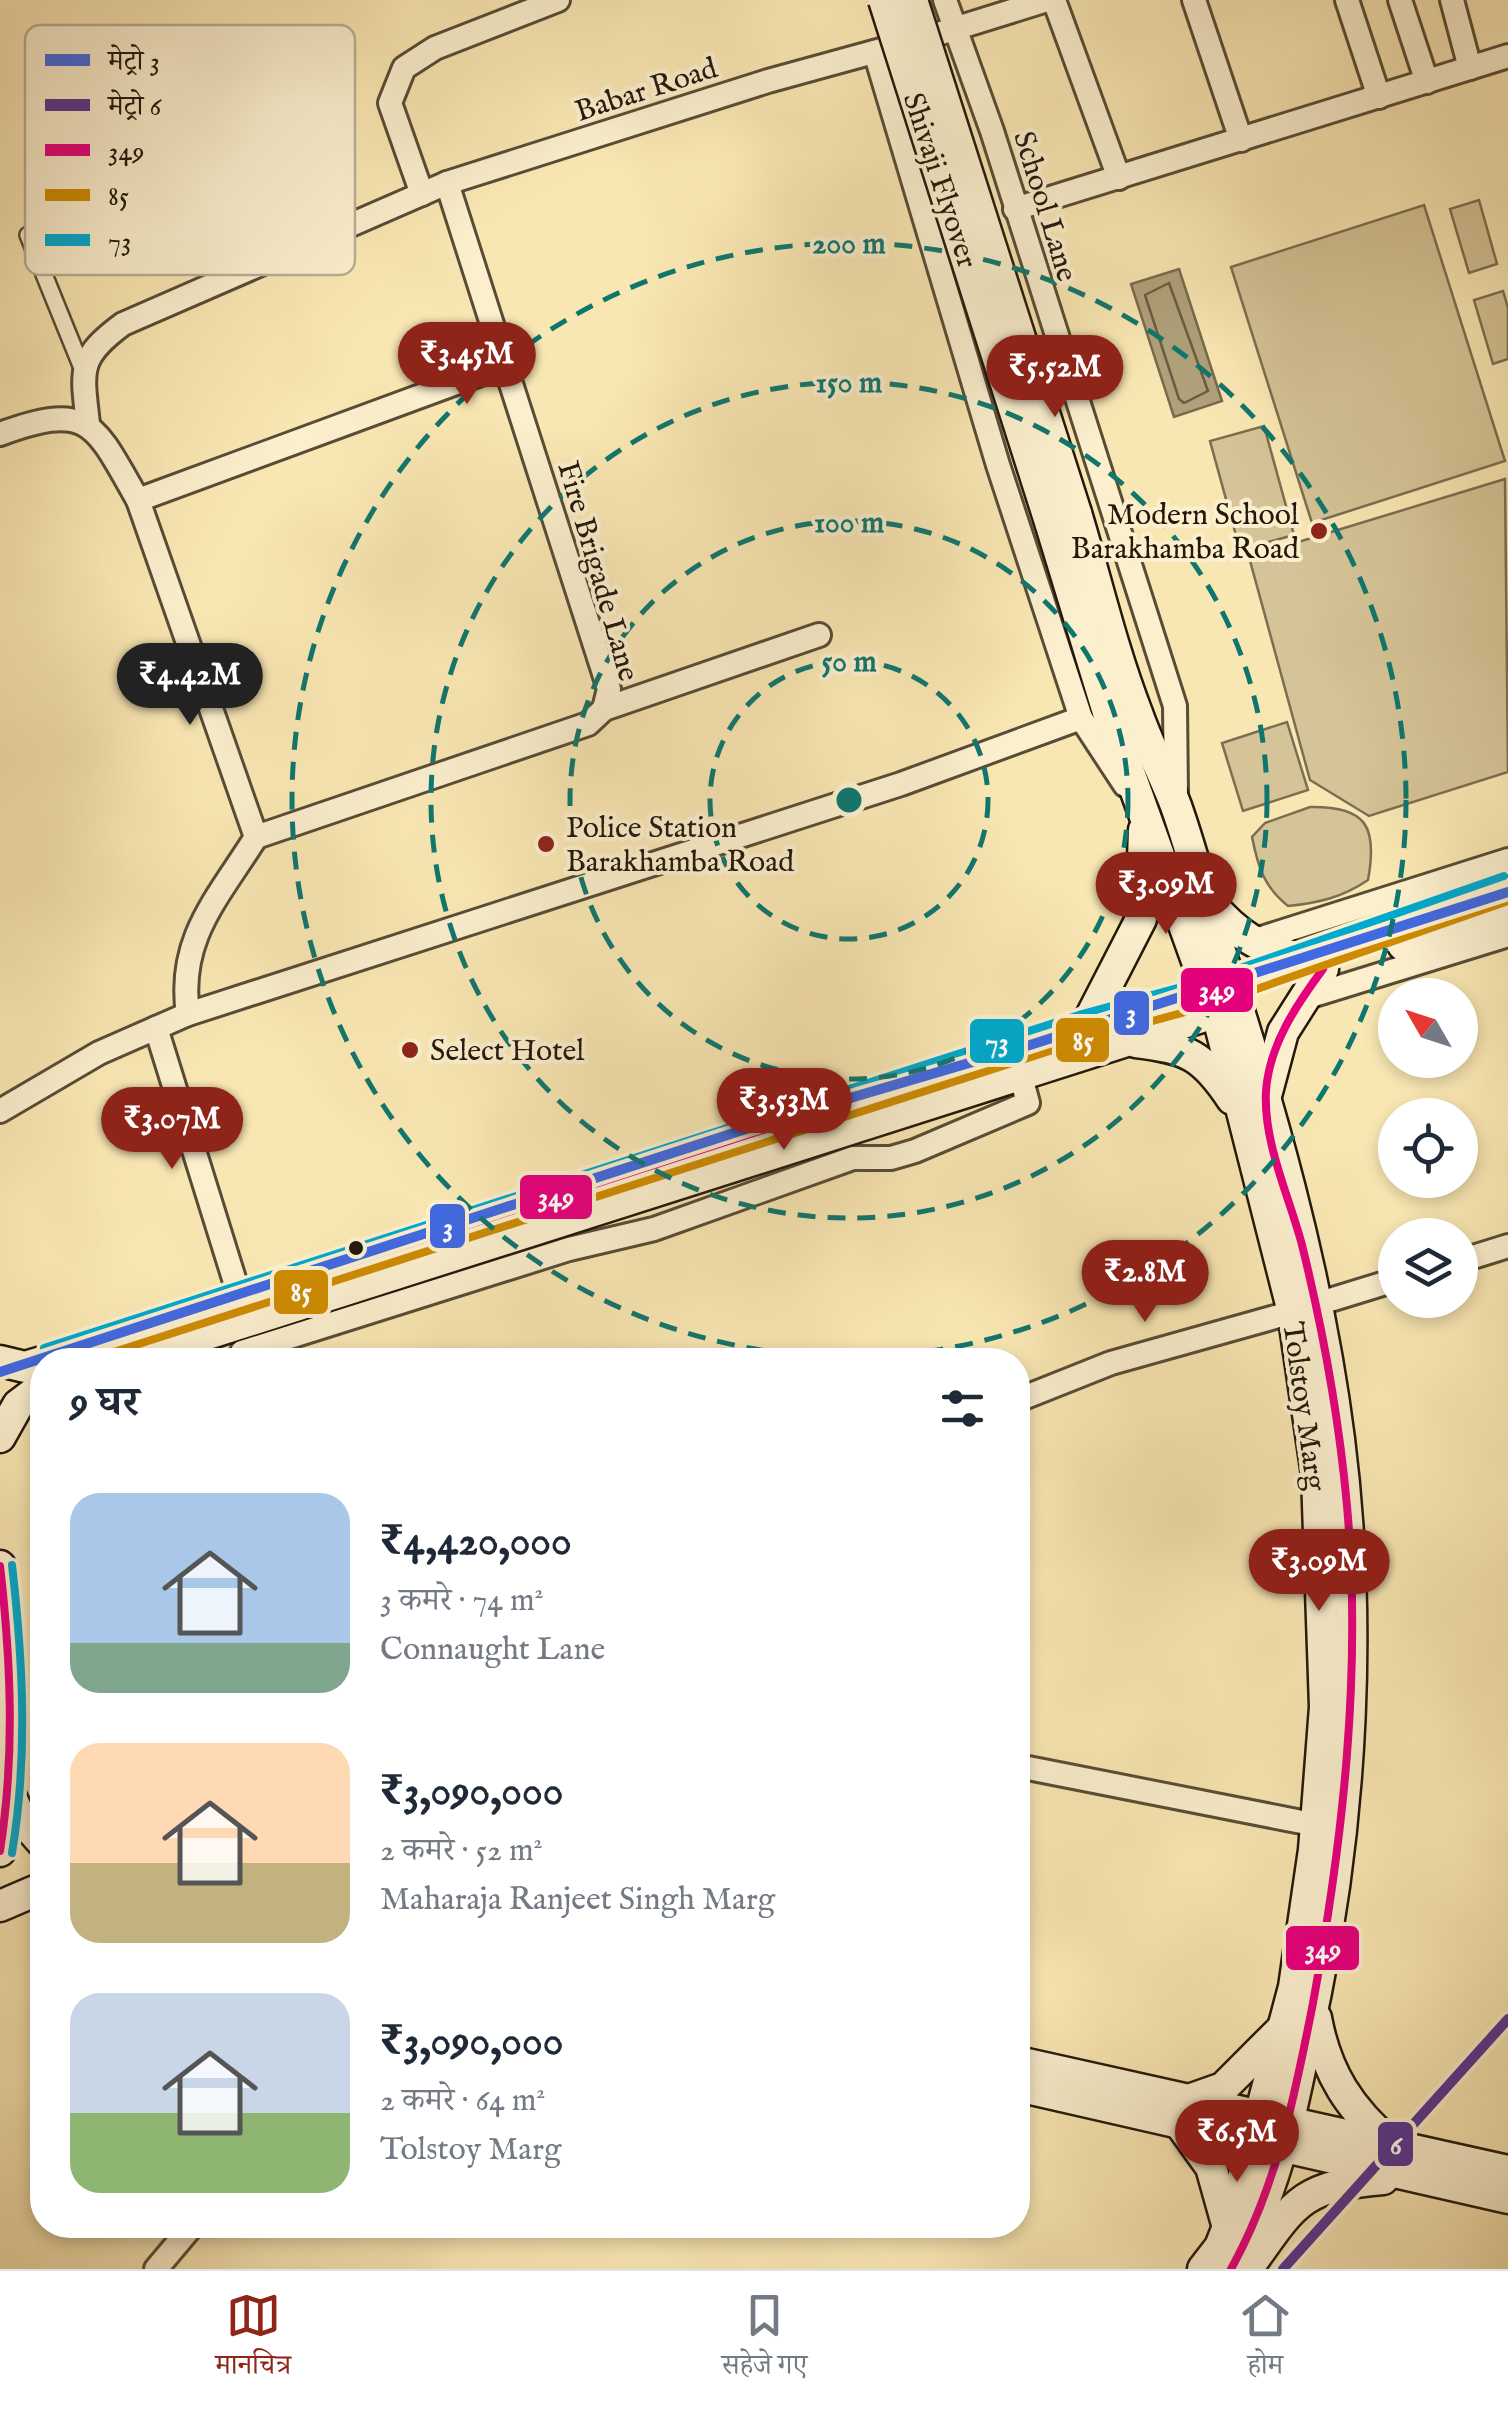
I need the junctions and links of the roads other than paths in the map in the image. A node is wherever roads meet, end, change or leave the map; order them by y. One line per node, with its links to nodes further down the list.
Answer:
1 (558, 0): 19 (street)
2 (884, 0): 29 (main road, Shivaji Flyover, bridge)
3 (912, 0): 29 (main road, Shivaji Flyover, bridge)
4 (945, 0): 10 (street, School Lane)
5 (1051, 0): 10 (street, Babar Road); 17 (street)
6 (1194, 0): 16 (street)
7 (1347, 0): 15 (street)
8 (1400, 0): 14 (street)
9 (1452, 0): 13 (street)
10 (954, 28): 11 (street, Babar Road); 20 (street, School Lane)
11 (875, 52): 18 (street, Babar Road); 32 (street)
12 (1508, 56): 13 (street)
13 (1470, 68): 14 (street)
14 (1427, 82): 15 (street)
15 (1378, 97): 16 (street)
16 (1241, 140): 17 (street)
17 (1119, 178): 20 (street)
18 (447, 183): 19 (street, Babar Road); 24 (street)
19 (422, 194): 21 (street, Babar Road)
20 (1015, 209): 33 (street, School Lane)
21 (355, 223)
22 (44, 275): 25 (street)
23 (236, 275): 25 (street, Babar Road)
24 (504, 366): 28 (street); 31 (street, Fire Brigade Lane)
25 (82, 368): 26 (street)
26 (88, 424): 27 (street); 28 (street)
27 (0, 434)
28 (138, 500): 35 (street)
29 (1063, 517): 33 (main road, Shivaji Flyover); 34 (main road, Shivaji Flyover)
30 (819, 635): 31 (street)
31 (604, 708): 35 (street)
32 (1081, 718): 34 (street); 45 (street)
33 (1176, 807): 38 (main road, Shivaji Flyover)
34 (1146, 818): 43 (main road, Shivaji Flyover); 46 (main road)
35 (256, 837): 45 (street)
36 (1508, 860): 41 (street)
37 (1508, 888): 42 (main road)
38 (1202, 893): 41 (main road); 43 (main road, Shivaji Flyover)
39 (1508, 914): 42 (main road)
40 (1508, 935): 44 (street)
41 (1248, 942): 42 (main road)
42 (1314, 964): 43 (main road); 44 (main road)
43 (1224, 999): 46 (main road); 48 (main road); 49 (main road, Tolstoy Marg)
44 (1301, 999): 49 (main road)
45 (188, 1014): 47 (street)
46 (1086, 1026): 55 (main road)
47 (156, 1028): 50 (street); 55 (street)
48 (1127, 1040): 49 (main road); 55 (main road)
49 (1254, 1110): 54 (main road, Tolstoy Marg)
50 (0, 1111)
51 (1508, 1246): 52 (street)
52 (1478, 1255)
53 (1378, 1285): 54 (street)
54 (1305, 1308): 59 (street); 64 (main road, Tolstoy Marg); 69 (main road, Tolstoy Marg)
55 (240, 1334): 56 (main road); 57 (main road)
56 (154, 1348)
57 (179, 1348)
58 (26, 1369): 60 (main road)
59 (1030, 1395)
60 (0, 1438)
61 (0, 1566): 63 (main road)
62 (1030, 1768): 64 (street)
63 (10, 1794): 65 (main road); 66 (main road)
64 (1317, 1825): 70 (main road, Tolstoy Marg)
65 (30, 1828)
66 (0, 1852)
67 (30, 1893): 68 (main road)
68 (0, 1906)
69 (1313, 2005): 74 (main road, Tolstoy Marg); 75 (main road)
70 (1283, 2028): 73 (main road); 74 (main road, Tolstoy Marg)
71 (1030, 2065): 73 (main road)
72 (1030, 2088): 73 (main road)
73 (1183, 2110): 74 (main road); 79 (main road)
74 (1271, 2131): 75 (main road); 77 (main road); 79 (main road, Tolstoy Marg); 83 (main road, Tolstoy Marg)
75 (1394, 2147): 76 (main road)
76 (1508, 2171)
77 (1412, 2177): 78 (main road); 84 (main road)
78 (1508, 2198)
79 (1228, 2227): 82 (main road, Tolstoy Marg)
80 (182, 2238): 81 (street)
81 (156, 2269)
82 (1204, 2269)
83 (1231, 2269)
84 (1247, 2269)

